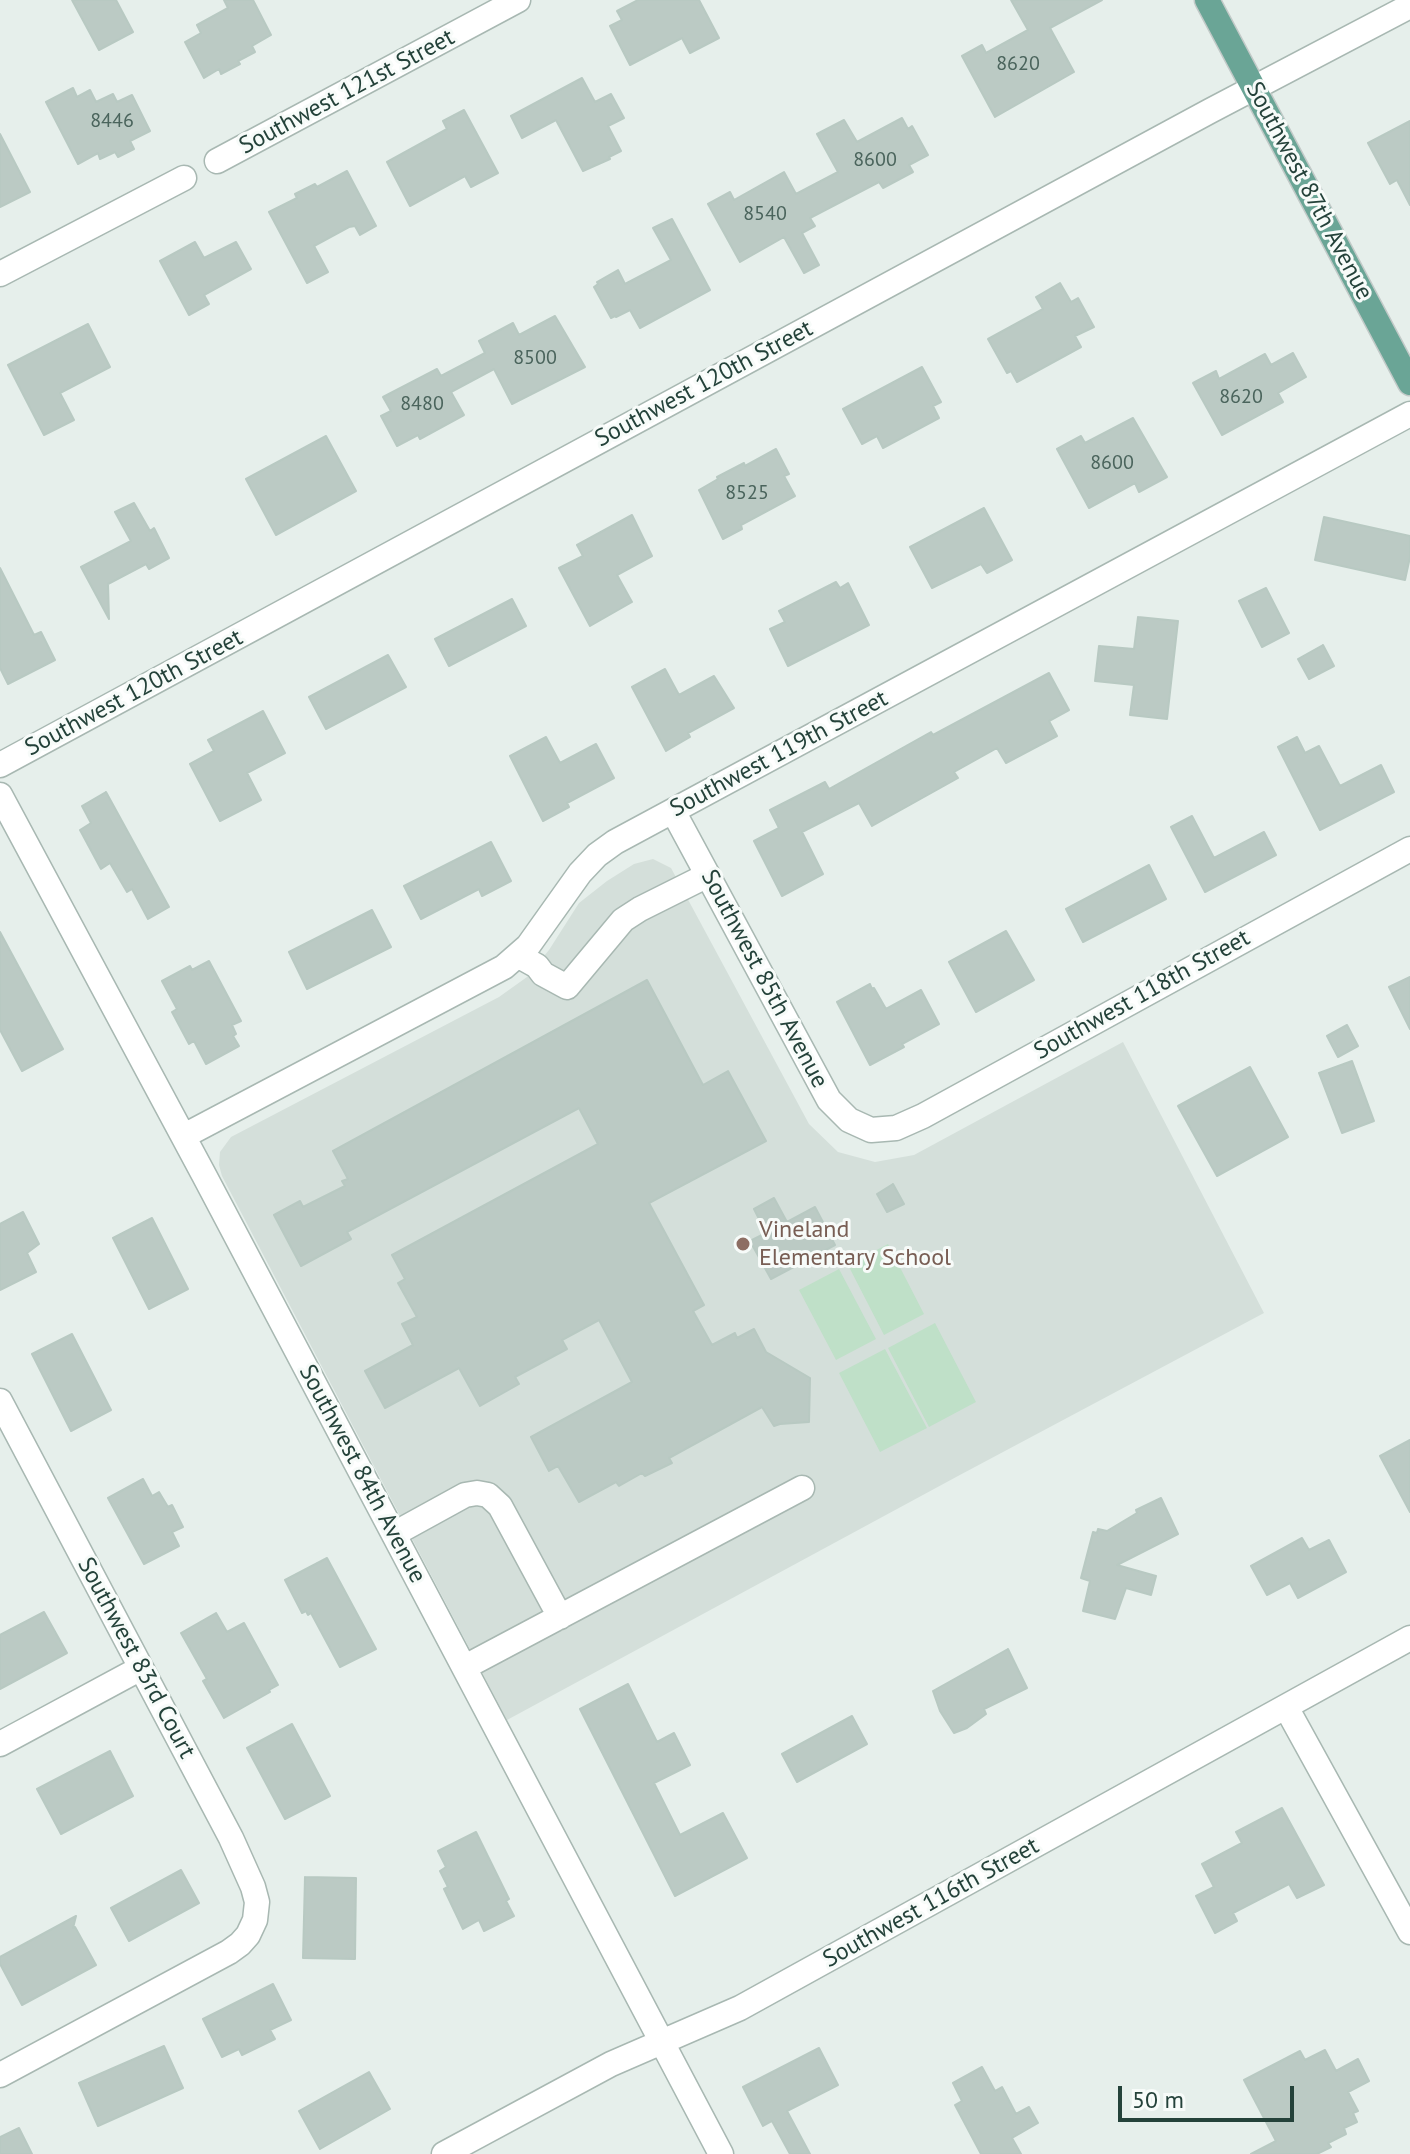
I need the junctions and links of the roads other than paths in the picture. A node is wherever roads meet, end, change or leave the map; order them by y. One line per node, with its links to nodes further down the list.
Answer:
1 (518, 0): 5 (street, Southwest 121st Street)
2 (1207, 0): 4 (main road, Southwest 87th Avenue)
3 (1410, 6): 4 (street, Southwest 120th Street)
4 (1254, 87): 8 (main road, Southwest 87th Avenue); 10 (street, Southwest 120th Street)
5 (217, 161)
6 (184, 178): 7 (street)
7 (0, 274)
8 (1410, 383)
9 (1410, 414): 12 (street, Southwest 119th Street)
10 (0, 765)
11 (0, 795): 17 (street, Southwest 84th Avenue)
12 (673, 811): 14 (street, Southwest 85th Avenue); 15 (street, Southwest 119th Street)
13 (1410, 849): 16 (street, Southwest 118th Street)
14 (708, 875): 15 (street); 16 (street, Southwest 85th Avenue)
15 (519, 956): 17 (street, Southwest 119th Street)
16 (871, 1130)
17 (184, 1136): 20 (street, Southwest 84th Avenue)
18 (3, 1414): 24 (street, Southwest 83rd Court)
19 (802, 1488): 21 (street)
20 (394, 1534): 21 (street); 23 (street, Southwest 84th Avenue)
21 (560, 1617): 23 (street)
22 (1410, 1638): 25 (street, Southwest 116th Street)
23 (465, 1667): 28 (street, Southwest 84th Avenue)
24 (141, 1668): 26 (street); 29 (street, Southwest 83rd Court)
25 (1286, 1707): 27 (street); 28 (street, Southwest 116th Street)
26 (0, 1744)
27 (1410, 1932)
28 (663, 2042): 30 (street, Southwest 116th Street); 31 (street, Southwest 84th Avenue)
29 (0, 2075)
30 (444, 2154)
31 (721, 2154)

